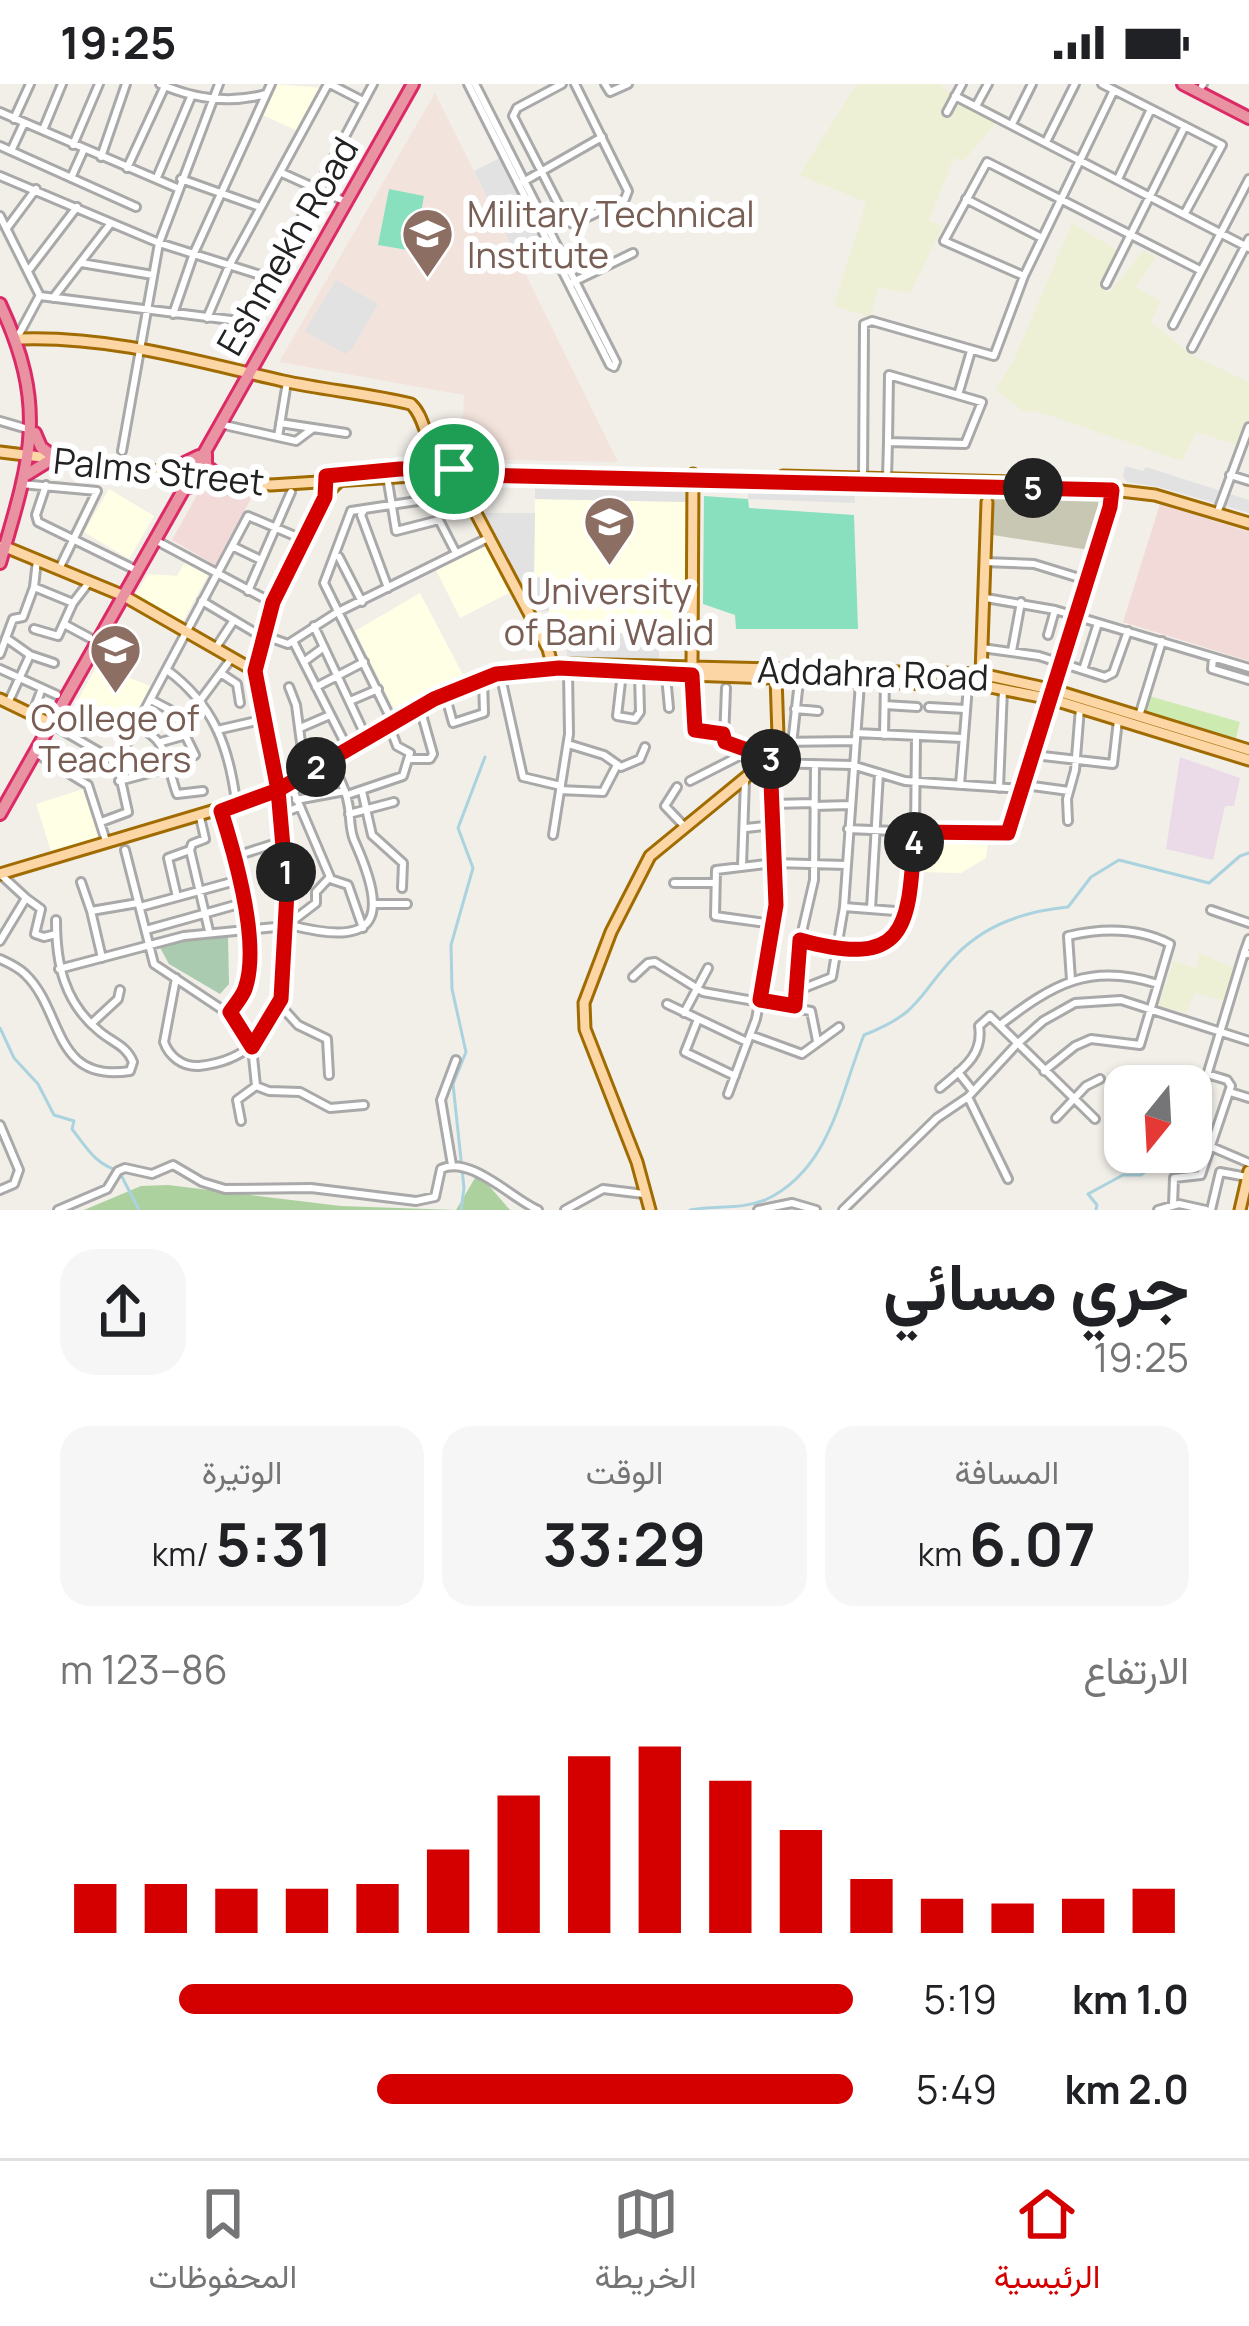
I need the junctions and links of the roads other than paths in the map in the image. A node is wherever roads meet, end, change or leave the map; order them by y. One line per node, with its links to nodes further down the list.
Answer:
1 (30, 84): 34 (street)
2 (62, 84): 38 (street)
3 (99, 84): 41 (street)
4 (126, 84): 45 (street)
5 (219, 84): 27 (street)
6 (271, 84): 24 (street)
7 (329, 84): 28 (street); 49 (street)
8 (373, 84): 28 (street)
9 (413, 84): 64 (highway, Eshmekh Road)
10 (472, 84): 55 (street)
11 (562, 84): 48 (street)
12 (575, 84): 39 (street)
13 (605, 84): 14 (street)
14 (628, 84)
15 (962, 84): 25 (street)
16 (988, 84): 29 (street)
17 (1033, 84): 36 (street)
18 (1075, 84): 40 (street)
19 (1102, 84): 23 (street)
20 (1183, 84): 33 (highway)
21 (162, 85): 26 (street); 47 (street)
22 (1201, 85): 33 (highway)
23 (1114, 90): 30 (street); 46 (street)
24 (267, 93): 27 (street); 60 (street)
25 (955, 96): 29 (street); 32 (street)
26 (191, 97): 27 (street); 50 (street)
27 (212, 99): 53 (street)
28 (363, 101): 57 (street)
29 (976, 106): 36 (street)
30 (1151, 109): 37 (street); 56 (street)
31 (0, 112): 34 (street)
32 (947, 112)
33 (1249, 114)
34 (14, 118): 35 (street)
35 (24, 123): 38 (street); 44 (street)
36 (1012, 125): 40 (street)
37 (1185, 126): 61 (street); 68 (street)
38 (42, 131): 41 (street)
39 (602, 136): 48 (street); 48 (street)
40 (1046, 142): 46 (street)
41 (73, 145): 43 (street)
42 (0, 146): 44 (street)
43 (84, 149): 45 (street); 52 (street)
44 (11, 151): 52 (street)
45 (100, 157): 47 (street)
46 (1081, 160): 56 (street); 63 (street)
47 (127, 168): 59 (street)
48 (541, 169): 55 (street)
49 (282, 173): 57 (street); 67 (street)
50 (158, 175)
51 (0, 176): 58 (street)
52 (71, 178): 66 (street)
53 (181, 178): 59 (street); 60 (street)
54 (1249, 178): 72 (street)
55 (519, 179): 86 (street)
56 (1118, 179): 61 (street)
57 (315, 187): 64 (street); 85 (street)
58 (36, 188): 65 (street); 71 (street)
59 (177, 188): 75 (street)
60 (224, 196): 67 (street); 77 (street)
61 (1150, 196): 68 (street); 73 (street)
62 (966, 199): 63 (street); 74 (street); 84 (street)
63 (1062, 200): 73 (street); 74 (street)
64 (346, 202): 102 (highway, Eshmekh Road)
65 (77, 207): 70 (street); 82 (street)
66 (136, 207)
67 (260, 207): 80 (street)
68 (1185, 214): 72 (street)
69 (0, 215): 71 (street)
70 (111, 223): 75 (street); 79 (street)
71 (7, 228): 82 (street)
72 (1220, 233): 76 (street); 81 (street)
73 (1130, 235): 81 (street); 87 (street)
74 (1042, 238): 84 (street)
75 (159, 243): 77 (street); 83 (street)
76 (1248, 244): 99 (street)
77 (194, 253): 80 (street); 93 (street)
78 (633, 253): 86 (street)
79 (81, 263): 83 (street); 90 (street)
80 (230, 264): 85 (street); 94 (street)
81 (1200, 270): 95 (street)
82 (27, 273): 89 (street)
83 (153, 275): 92 (street)
84 (1024, 276): 100 (street)
85 (270, 278): 94 (street)
86 (572, 283): 101 (street)
87 (1106, 284)
88 (0, 293): 97 (highway)
89 (40, 296): 90 (street); 97 (street)
90 (53, 298): 92 (street)
91 (0, 304): 97 (highway)
92 (148, 311): 93 (street); 98 (street)
93 (173, 314): 94 (street)
94 (207, 318)
95 (1173, 325)
96 (0, 336): 97 (street)
97 (18, 337): 98 (main road); 113 (highway)
98 (138, 348): 102 (main road); 115 (street)
99 (1192, 348)
100 (971, 351): 104 (street); 130 (street)
101 (613, 363)
102 (249, 373): 103 (main road); 106 (highway, Eshmekh Road)
103 (287, 382): 107 (street); 129 (main road)
104 (958, 395): 112 (street); 112 (street)
105 (0, 421): 113 (street)
106 (220, 423): 111 (street); 116 (highway, Eshmekh Road)
107 (280, 423): 109 (street); 111 (street)
108 (1249, 428): 122 (street)
109 (312, 429): 110 (street); 111 (street)
110 (346, 433)
111 (278, 438)
112 (888, 442): 125 (street)
113 (27, 447): 114 (main road, Palms Street); 117 (main road, Palms Street); 117 (highway); 124 (highway)
114 (0, 449)
115 (122, 451): 118 (street); 119 (street)
116 (203, 453): 120 (highway); 128 (highway, Eshmekh Road); 128 (highway)
117 (51, 456): 118 (main road, Palms Street); 120 (main road, Palms Street); 124 (highway)
118 (111, 461): 119 (main road, Palms Street)
119 (129, 464): 120 (main road, Palms Street)
120 (170, 472): 128 (main road, Palms Street); 128 (highway)
121 (479, 475): 129 (main road); 129 (main road, Palms Street); 133 (main road, Palms Street)
122 (1229, 475): 131 (street); 144 (street)
123 (387, 476): 127 (main road, Palms Street); 129 (main road, Palms Street); 143 (street)
124 (23, 477): 134 (street); 152 (highway)
125 (887, 478): 130 (main road, Palms Street); 135 (main road, Palms Street)
126 (324, 479): 127 (main road, Palms Street); 128 (main road, Palms Street); 129 (main road, Palms Street); 132 (main road, Palms Street); 140 (main road)
127 (341, 480): 140 (main road)
128 (193, 481): 132 (main road, Palms Street); 151 (highway, Eshmekh Road)
129 (460, 481): 133 (main road, Palms Street); 149 (main road)
130 (863, 481): 133 (main road, Palms Street); 137 (main road, Palms Street)
131 (1249, 481)
132 (308, 483): 140 (main road)
133 (693, 484): 211 (main road)
134 (46, 485): 148 (street); 148 (street)
135 (1020, 485): 136 (main road, Palms Street); 138 (main road, Palms Street)
136 (1116, 485): 144 (main road, Palms Street); 146 (main road, Palms Street); 163 (street)
137 (978, 488): 138 (main road, Palms Street); 142 (main road)
138 (997, 488): 142 (main road)
139 (291, 492): 147 (street)
140 (322, 498): 150 (main road)
141 (424, 500): 143 (street)
142 (987, 502): 158 (main road)
143 (394, 507): 145 (street); 155 (street)
144 (1219, 508): 146 (main road, Palms Street)
145 (364, 510): 154 (street); 166 (street)
146 (1249, 520)
147 (277, 528): 150 (street); 153 (street); 157 (street)
148 (75, 536): 160 (street); 161 (street)
149 (490, 537): 155 (street); 192 (main road)
150 (302, 538): 171 (main road)
151 (155, 540): 161 (highway, Eshmekh Road); 162 (street)
152 (2, 546): 156 (main road); 159 (highway)
153 (232, 546): 157 (street); 162 (street)
154 (339, 552): 172 (street); 176 (street)
155 (456, 553): 166 (street)
156 (37, 560): 160 (main road); 165 (street)
157 (262, 560): 167 (street)
158 (984, 562): 163 (street); 169 (main road)
159 (0, 563)
160 (59, 569): 164 (main road)
161 (138, 571): 168 (highway, Eshmekh Road)
162 (216, 575): 167 (street); 170 (street)
163 (1086, 580): 177 (street)
164 (89, 581): 168 (main road); 174 (street)
165 (34, 586): 174 (street); 187 (street)
166 (388, 588): 172 (street)
167 (248, 591): 171 (street)
168 (124, 596): 184 (main road); 255 (highway, Eshmekh Road)
169 (986, 598): 173 (street); 193 (main road)
170 (202, 601): 178 (street); 184 (street)
171 (273, 602): 186 (main road)
172 (362, 602): 176 (street)
173 (1021, 602): 175 (street); 195 (street)
174 (73, 603): 180 (street)
175 (1055, 610): 177 (street); 185 (street)
176 (336, 614): 181 (street); 201 (street)
177 (1076, 616): 179 (street); 203 (street)
178 (234, 620): 186 (street); 194 (street)
179 (1098, 623): 183 (street); 209 (street)
180 (64, 624): 182 (street); 188 (street)
181 (314, 626): 189 (street); 191 (street)
182 (34, 629)
183 (1128, 632): 190 (street); 209 (street)
184 (184, 633): 194 (main road); 207 (street)
185 (1048, 635)
186 (263, 636): 189 (street); 210 (main road)
187 (6, 638): 196 (street); 197 (street)
188 (90, 638)
189 (293, 640): 200 (street)
190 (1162, 641): 198 (street); 252 (street)
191 (324, 647): 200 (street); 218 (street)
192 (546, 647): 204 (main road); 208 (main road)
193 (982, 649): 195 (street); 217 (main road)
194 (214, 650): 199 (main road)
195 (1012, 651): 203 (street)
196 (0, 654)
197 (30, 655): 202 (street); 221 (street)
198 (1213, 657): 205 (street); 225 (street)
199 (231, 658): 210 (main road); 214 (street)
200 (305, 661): 228 (street)
201 (364, 662): 218 (street); 232 (street)
202 (53, 663)
203 (1061, 663): 209 (street); 235 (street)
204 (562, 668): 208 (main road, Addahra Road); 211 (main road, Addahra Road); 213 (main road, Addahra Road); 270 (street)
205 (1249, 668)
206 (0, 669): 221 (street)
207 (166, 669): 236 (street); 237 (street)
208 (533, 669): 212 (main road, Addahra Road)
209 (1083, 670)
210 (255, 671): 253 (main road)
211 (692, 671): 216 (main road, Addahra Road); 219 (main road, Addahra Road); 220 (main road, Addahra Road); 260 (street)
212 (498, 673): 223 (main road, Addahra Road); 234 (main road, Addahra Road); 299 (street)
213 (622, 673): 215 (main road, Addahra Road); 215 (street)
214 (222, 674): 236 (street); 240 (street)
215 (639, 674): 216 (main road, Addahra Road)
216 (666, 674): 245 (street)
217 (981, 674): 219 (main road, Addahra Road); 235 (main road, Addahra Road)
218 (338, 675): 228 (street); 239 (street)
219 (861, 675): 222 (main road, Addahra Road); 224 (main road, Addahra Road); 263 (street)
220 (776, 676): 222 (main road, Addahra Road); 268 (main road)
221 (19, 678): 229 (street); 238 (street)
222 (799, 678): 247 (street)
223 (483, 679): 234 (main road, Addahra Road); 234 (street)
224 (885, 680): 226 (main road, Addahra Road); 241 (street)
225 (1249, 680)
226 (968, 684): 231 (main road, Addahra Road); 248 (street)
227 (289, 687): 258 (street)
228 (316, 687): 251 (street)
229 (42, 688): 233 (street); 250 (street)
230 (725, 688): 260 (street)
231 (1003, 688): 235 (main road, Addahra Road); 300 (street)
232 (378, 689): 239 (street); 256 (street)
233 (57, 694)
234 (445, 694): 242 (main road, Addahra Road)
235 (1052, 694): 246 (main road, Addahra Road); 252 (main road, Addahra Road); 277 (street)
236 (202, 698): 259 (street)
237 (151, 700): 257 (street); 261 (street)
238 (4, 701): 250 (main road)
239 (350, 701): 265 (street)
240 (240, 704)
241 (884, 705): 243 (street); 262 (street)
242 (420, 707): 256 (main road, Addahra Road); 279 (street)
243 (917, 707)
244 (929, 707): 248 (street)
245 (669, 708)
246 (1080, 708): 254 (main road, Addahra Road); 283 (street)
247 (795, 709): 249 (street); 269 (street)
248 (965, 709): 266 (street)
249 (818, 711)
250 (32, 715): 255 (main road)
251 (330, 715): 258 (street); 272 (street)
252 (1139, 716): 273 (main road, Addahra Road)
253 (264, 719): 259 (street); 304 (main road)
254 (1118, 720): 281 (main road, Addahra Road); 283 (street)
255 (52, 724): 275 (highway, Eshmekh Road); 282 (street)
256 (391, 724): 265 (main road, Addahra Road); 279 (street)
257 (137, 727): 267 (street); 282 (street)
258 (299, 729): 289 (street)
259 (217, 730): 312 (street)
260 (723, 734): 274 (street)
261 (186, 735): 267 (street); 276 (street)
262 (884, 735): 263 (street); 264 (street)
263 (855, 737): 269 (street); 286 (street)
264 (916, 737): 266 (street); 295 (street)
265 (367, 738): 272 (main road, Addahra Road)
266 (962, 738): 296 (street)
267 (160, 742): 288 (street)
268 (778, 742): 269 (street); 280 (main road)
269 (792, 742): 284 (street)
270 (568, 744): 287 (street); 299 (street)
271 (645, 747): 287 (street)
272 (348, 748): 278 (main road, Addahra Road)
273 (1249, 750)
274 (749, 751): 280 (street); 293 (street)
275 (35, 752): 311 (highway, Eshmekh Road); 319 (street)
276 (195, 755)
277 (1034, 755): 283 (street); 298 (street)
278 (331, 759): 289 (main road, Addahra Road); 305 (street)
279 (411, 759): 302 (street)
280 (771, 760): 284 (street); 291 (main road); 308 (street)
281 (1249, 760)
282 (117, 762): 292 (street)
283 (1076, 762): 303 (street)
284 (790, 764): 285 (street)
285 (814, 764): 286 (street); 309 (street)
286 (852, 764): 290 (street); 310 (street)
287 (616, 767): 299 (street)
288 (168, 768): 292 (street); 301 (street)
289 (305, 773): 294 (main road, Addahra Road)
290 (879, 773): 295 (street); 324 (street)
291 (745, 780): 321 (main road); 322 (street)
292 (119, 781): 319 (street)
293 (690, 781)
294 (290, 783): 304 (main road, Addahra Road); 307 (street)
295 (916, 783): 296 (street); 325 (street)
296 (960, 784): 300 (street)
297 (677, 787): 321 (street)
298 (1023, 787): 300 (street); 303 (street); 325 (street)
299 (561, 788): 326 (street)
300 (998, 788)
301 (203, 790)
302 (362, 791): 305 (street); 314 (street)
303 (1070, 791): 318 (street)
304 (273, 792): 312 (main road, Addahra Road); 315 (street)
305 (346, 793): 307 (street); 316 (street)
306 (394, 802): 314 (street)
307 (298, 804): 315 (street); 337 (street)
308 (772, 804): 309 (street); 320 (street)
309 (814, 804): 310 (street); 333 (street)
310 (850, 805): 323 (street)
311 (2, 806)
312 (236, 806): 313 (main road, Addahra Road)
313 (221, 811): 317 (main road, Addahra Road); 331 (street)
314 (364, 811): 316 (street); 343 (street)
315 (278, 812): 327 (street)
316 (350, 814): 342 (street)
317 (200, 817): 328 (main road, Addahra Road); 330 (street)
318 (1068, 821)
319 (100, 822): 328 (street)
320 (772, 825): 322 (street); 332 (street)
321 (684, 826): 431 (main road)
322 (746, 828): 335 (street)
323 (848, 829): 324 (street); 334 (street)
324 (874, 829): 325 (street); 354 (street)
325 (915, 832): 357 (street)
326 (553, 835)
327 (283, 841): 331 (street); 362 (street)
328 (107, 844): 336 (main road, Addahra Road)
329 (125, 850): 350 (street)
330 (190, 850): 345 (street); 347 (street)
331 (236, 856): 338 (street)
332 (774, 863): 333 (street); 335 (street); 361 (street)
333 (814, 863): 334 (street); 369 (street)
334 (846, 865): 353 (street)
335 (742, 866): 340 (street)
336 (3, 877): 344 (street); 348 (street)
337 (330, 879): 346 (street); 362 (street)
338 (239, 880): 345 (street); 349 (street)
339 (82, 882): 356 (street)
340 (714, 883): 341 (street); 361 (street)
341 (674, 884)
342 (371, 887): 346 (street); 351 (street)
343 (402, 888)
344 (0, 889)
345 (200, 892): 347 (street); 358 (street)
346 (351, 892): 364 (street)
347 (177, 897): 350 (street)
348 (26, 898): 367 (street); 370 (street)
349 (246, 902): 358 (street); 363 (street)
350 (139, 904): 356 (street); 365 (street)
351 (374, 904): 352 (street); 364 (street)
352 (407, 904)
353 (844, 908): 354 (street); 372 (street)
354 (871, 909): 357 (street)
355 (1211, 910): 360 (street)
356 (91, 911): 374 (street)
357 (908, 912): 372 (street)
358 (205, 913): 365 (street); 366 (street)
359 (56, 920): 367 (street)
360 (1249, 923)
361 (775, 924): 385 (street)
362 (288, 925): 363 (street); 364 (street); 386 (street)
363 (248, 928): 366 (street); 390 (street)
364 (363, 928)
365 (146, 930): 371 (street)
366 (209, 931): 371 (street)
367 (56, 934): 377 (street)
368 (1249, 939): 373 (street)
369 (800, 940): 372 (street); 388 (street)
370 (0, 941)
371 (150, 945): 374 (street); 379 (street)
372 (836, 950): 382 (street)
373 (1246, 953): 396 (street)
374 (101, 958): 377 (street)
375 (0, 959): 393 (street)
376 (708, 968): 383 (street)
377 (59, 969): 393 (street)
378 (633, 977): 383 (street)
379 (176, 978): 390 (street); 401 (street)
380 (1071, 980): 381 (street); 381 (street); 394 (street)
381 (1158, 984): 389 (street)
382 (804, 988)
383 (697, 989): 385 (street); 391 (street)
384 (120, 990): 393 (street)
385 (760, 1000): 388 (street); 397 (street)
386 (279, 1004): 401 (street); 406 (street)
387 (667, 1004): 391 (street)
388 (795, 1006): 398 (street)
389 (1152, 1010): 396 (street); 400 (street); 404 (street)
390 (230, 1012): 401 (street)
391 (684, 1013): 392 (street)
392 (698, 1019): 397 (street); 407 (street)
393 (91, 1024)
394 (1000, 1025): 400 (street); 405 (street)
395 (839, 1027): 398 (street)
396 (1222, 1033): 399 (street); 403 (street)
397 (748, 1038): 398 (street); 407 (street)
398 (817, 1041)
399 (1249, 1041)
400 (1016, 1045): 404 (street); 414 (street)
401 (252, 1047): 410 (street)
402 (456, 1060): 424 (street)
403 (1210, 1065)
404 (1043, 1071): 416 (street)
405 (958, 1072): 411 (street); 414 (street)
406 (328, 1075)
407 (735, 1076): 413 (street)
408 (1212, 1076): 412 (street)
409 (1100, 1079): 416 (street)
410 (256, 1086): 417 (street); 420 (street)
411 (940, 1088)
412 (1229, 1092): 415 (street); 422 (street)
413 (728, 1094)
414 (971, 1094): 429 (street); 439 (street)
415 (1249, 1098)
416 (1074, 1099): 418 (street); 419 (street)
417 (364, 1105)
418 (1056, 1118)
419 (1095, 1119)
420 (241, 1120)
421 (0, 1125): 430 (street)
422 (1212, 1143)
423 (1212, 1147): 425 (street)
424 (452, 1165): 433 (street); 434 (street)
425 (1248, 1170): 428 (street); 442 (main road)
426 (1212, 1171): 428 (street)
427 (1200, 1173): 432 (street)
428 (1220, 1173): 441 (street)
429 (1008, 1178)
430 (0, 1190)
431 (644, 1194): 435 (street); 436 (main road)
432 (1173, 1205): 440 (street); 441 (street)
433 (58, 1210)
434 (538, 1210)
435 (565, 1210)
436 (650, 1210)
437 (758, 1210): 438 (street)
438 (816, 1210)
439 (843, 1210)
440 (1158, 1210)
441 (1208, 1210)
442 (1240, 1210)

